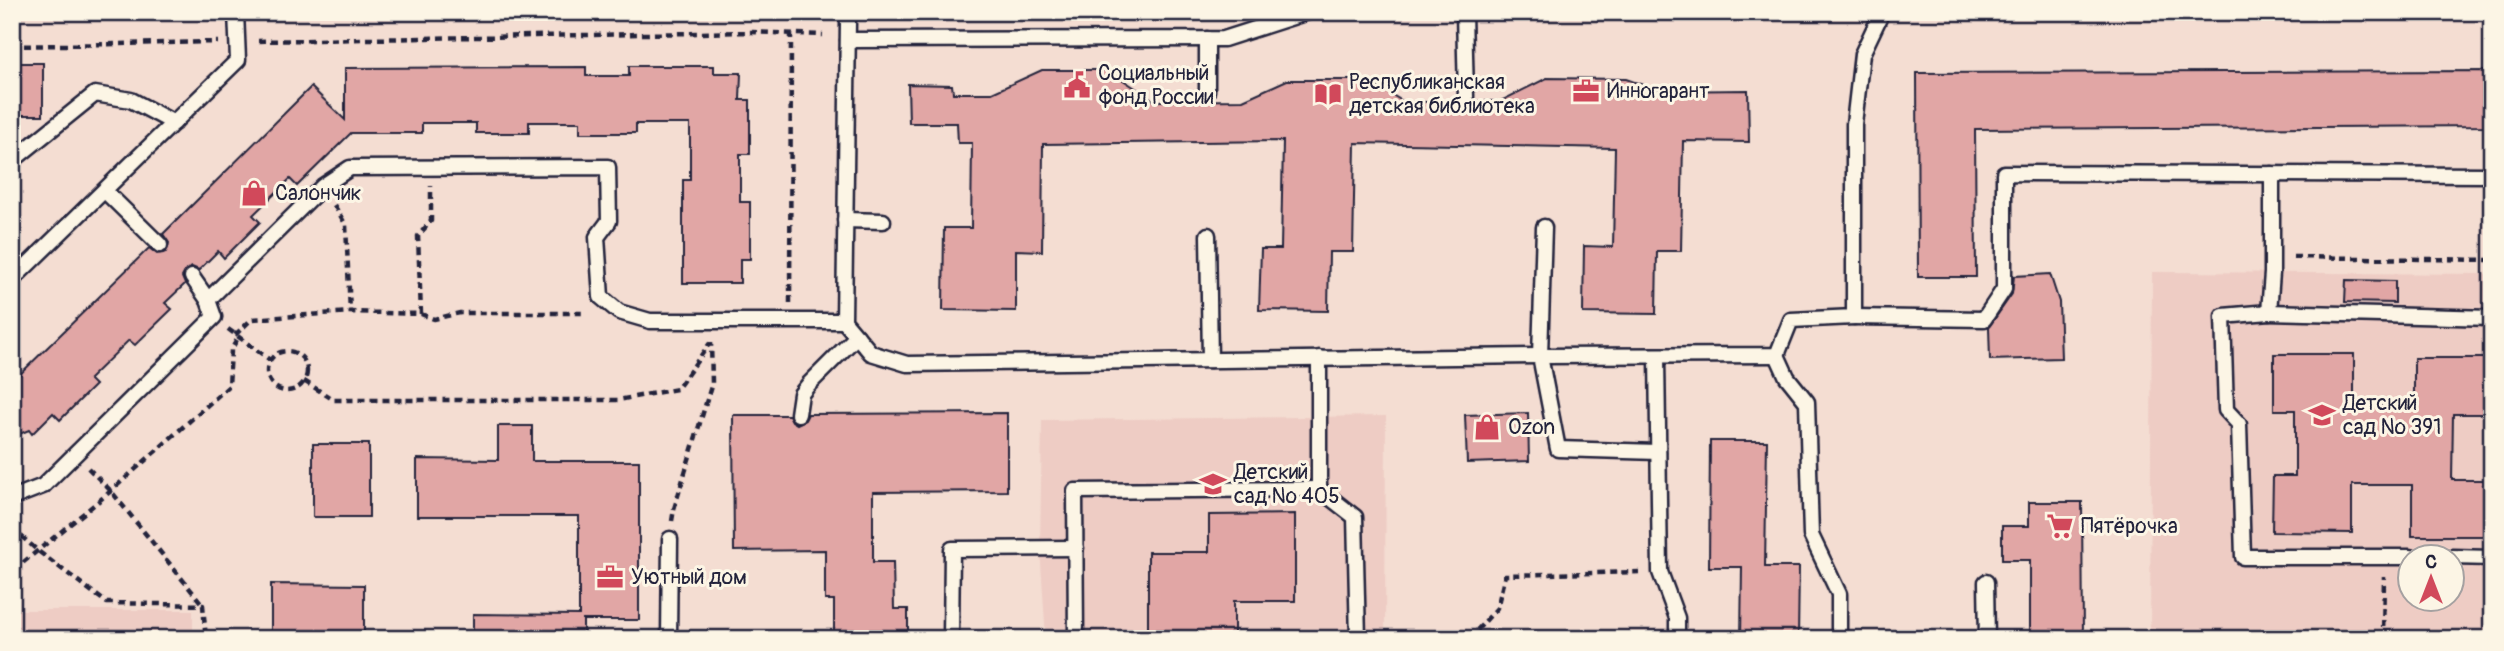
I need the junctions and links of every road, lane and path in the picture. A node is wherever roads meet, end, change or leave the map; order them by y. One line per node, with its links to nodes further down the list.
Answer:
1 (236, 12): 10 (lane)
2 (846, 12): 9 (lane)
3 (1307, 12): 8 (lane)
4 (1464, 12): 13 (lane)
5 (1882, 12): 36 (lane)
6 (791, 34): 7 (path); 10 (path); 39 (path)
7 (823, 35)
8 (1207, 39): 9 (lane); 12 (lane)
9 (848, 40): 21 (lane)
10 (236, 41): 11 (path); 14 (lane)
11 (12, 46)
12 (1207, 91)
13 (1466, 97)
14 (174, 123): 15 (lane); 20 (lane)
15 (12, 161)
16 (431, 168): 19 (lane); 32 (lane); 34 (path)
17 (2273, 174): 18 (lane); 26 (lane); 36 (lane)
18 (2492, 175)
19 (323, 186): 30 (lane); 31 (path)
20 (105, 191): 25 (lane); 29 (lane)
21 (845, 220): 22 (lane); 40 (lane)
22 (883, 220)
23 (1544, 227): 45 (lane)
24 (1208, 235): 49 (lane)
25 (160, 245)
26 (2271, 257): 27 (path); 33 (lane)
27 (2492, 260)
28 (192, 277): 30 (lane)
29 (12, 280)
30 (208, 300): 35 (lane)
31 (350, 312): 34 (path); 42 (path)
32 (619, 312): 34 (path); 38 (lane)
33 (2269, 312): 37 (lane); 61 (lane)
34 (421, 314)
35 (214, 317): 42 (path); 53 (lane)
36 (1854, 317): 44 (lane)
37 (2492, 318)
38 (726, 321): 39 (lane); 43 (path)
39 (790, 321): 40 (lane)
40 (844, 321): 41 (lane)
41 (857, 336): 49 (lane); 51 (lane)
42 (237, 337): 48 (path); 55 (path)
43 (711, 342): 50 (path); 58 (path)
44 (1777, 355): 46 (lane); 76 (lane)
45 (1540, 356): 46 (lane); 47 (lane); 52 (lane)
46 (1657, 357): 52 (lane)
47 (1319, 359): 49 (lane); 54 (lane)
48 (270, 360): 50 (path); 50 (path)
49 (1210, 360)
50 (304, 381)
51 (799, 414)
52 (1658, 452): 66 (lane)
53 (75, 455): 55 (path); 56 (lane)
54 (1319, 489): 59 (lane); 73 (lane)
55 (111, 491): 60 (path); 68 (path)
56 (12, 498)
57 (12, 528): 60 (path)
58 (670, 539): 70 (lane)
59 (1076, 548): 71 (lane); 72 (lane)
60 (38, 551): 65 (path); 68 (path)
61 (2384, 557): 62 (lane); 78 (path)
62 (2396, 557)
63 (2466, 557): 64 (lane)
64 (2492, 558)
65 (12, 565)
66 (1660, 572): 74 (path); 75 (lane)
67 (1986, 582): 77 (lane)
68 (203, 605): 69 (path)
69 (205, 639)
70 (670, 639)
71 (951, 639)
72 (1076, 639)
73 (1358, 639)
74 (1469, 639)
75 (1677, 639)
76 (1839, 639)
77 (1987, 639)
78 (2383, 639)

